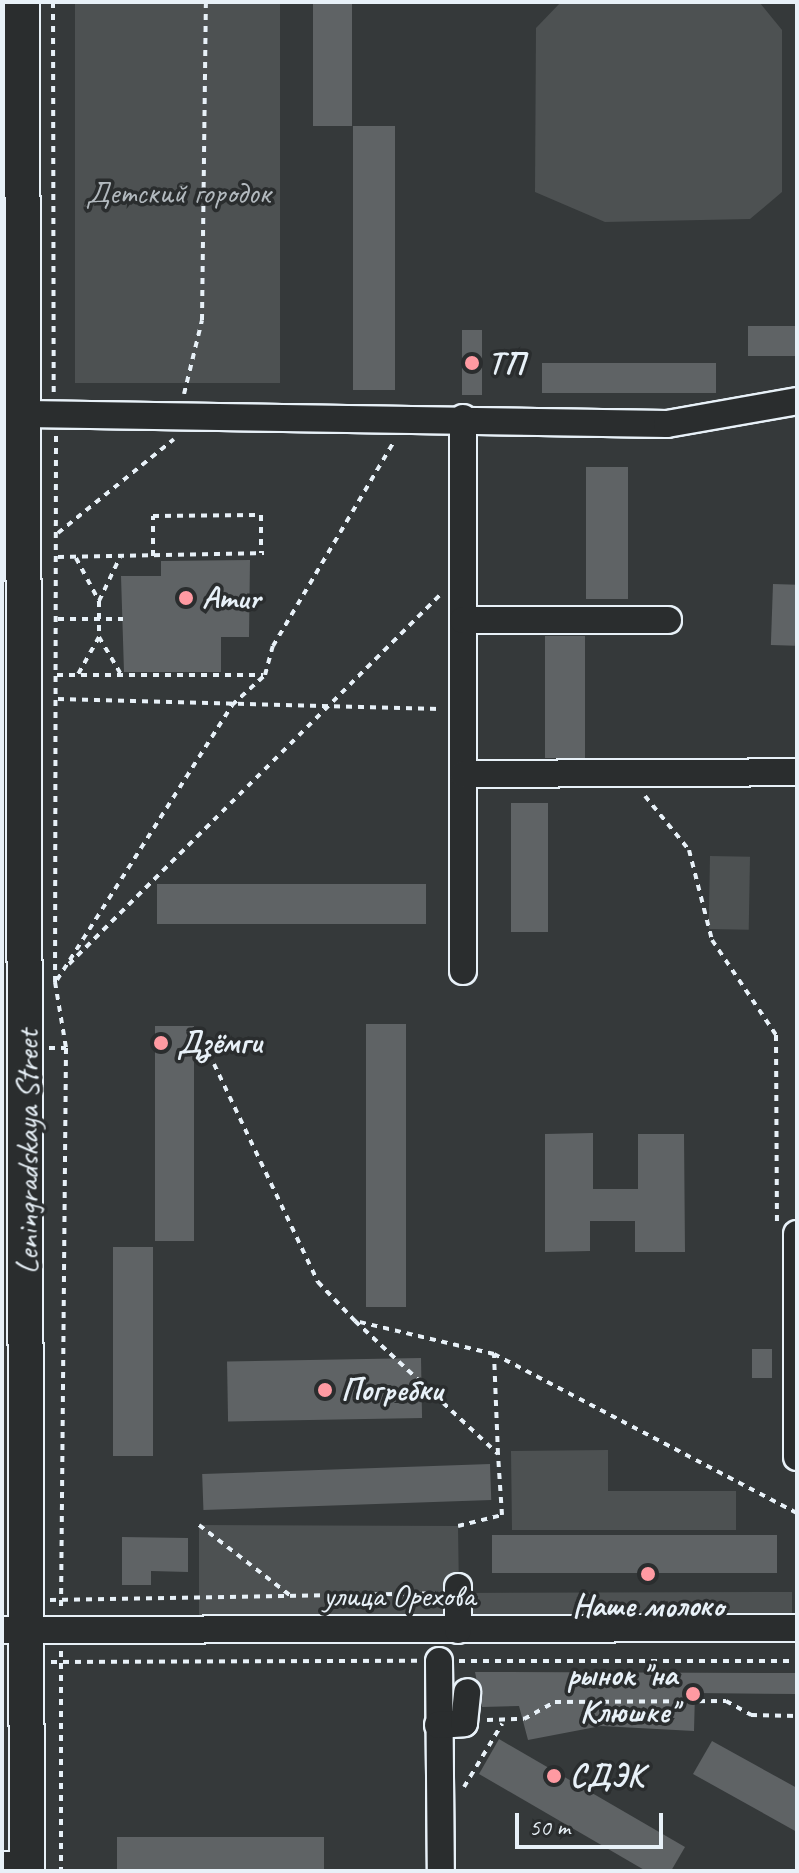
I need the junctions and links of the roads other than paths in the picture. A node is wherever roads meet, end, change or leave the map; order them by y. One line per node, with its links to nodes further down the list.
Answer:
1 (22, 2): 2 (main road, Leningradskaya Street)
2 (13, 280): 4 (main road, Leningradskaya Street)
3 (797, 401): 5 (street)
4 (41, 414): 5 (street); 6 (main road, Leningradskaya Street)
5 (463, 418): 7 (street)
6 (15, 575): 9 (main road, Leningradskaya Street)
7 (463, 620): 8 (street); 11 (street)
8 (668, 620)
9 (15, 657): 13 (main road, Leningradskaya Street)
10 (797, 772): 11 (street)
11 (463, 774): 12 (street)
12 (463, 971)
13 (15, 1084): 19 (main road, Leningradskaya Street)
14 (787, 1232): 15 (street)
15 (797, 1457)
16 (458, 1587): 18 (street)
17 (797, 1628): 18 (street, улица Орехова)
18 (458, 1630): 19 (street, улица Орехова)
19 (38, 1631): 23 (main road, Leningradskaya Street)
20 (439, 1661): 22 (street)
21 (468, 1704): 22 (street)
22 (438, 1725): 24 (street)
23 (19, 1867)
24 (441, 1871)

